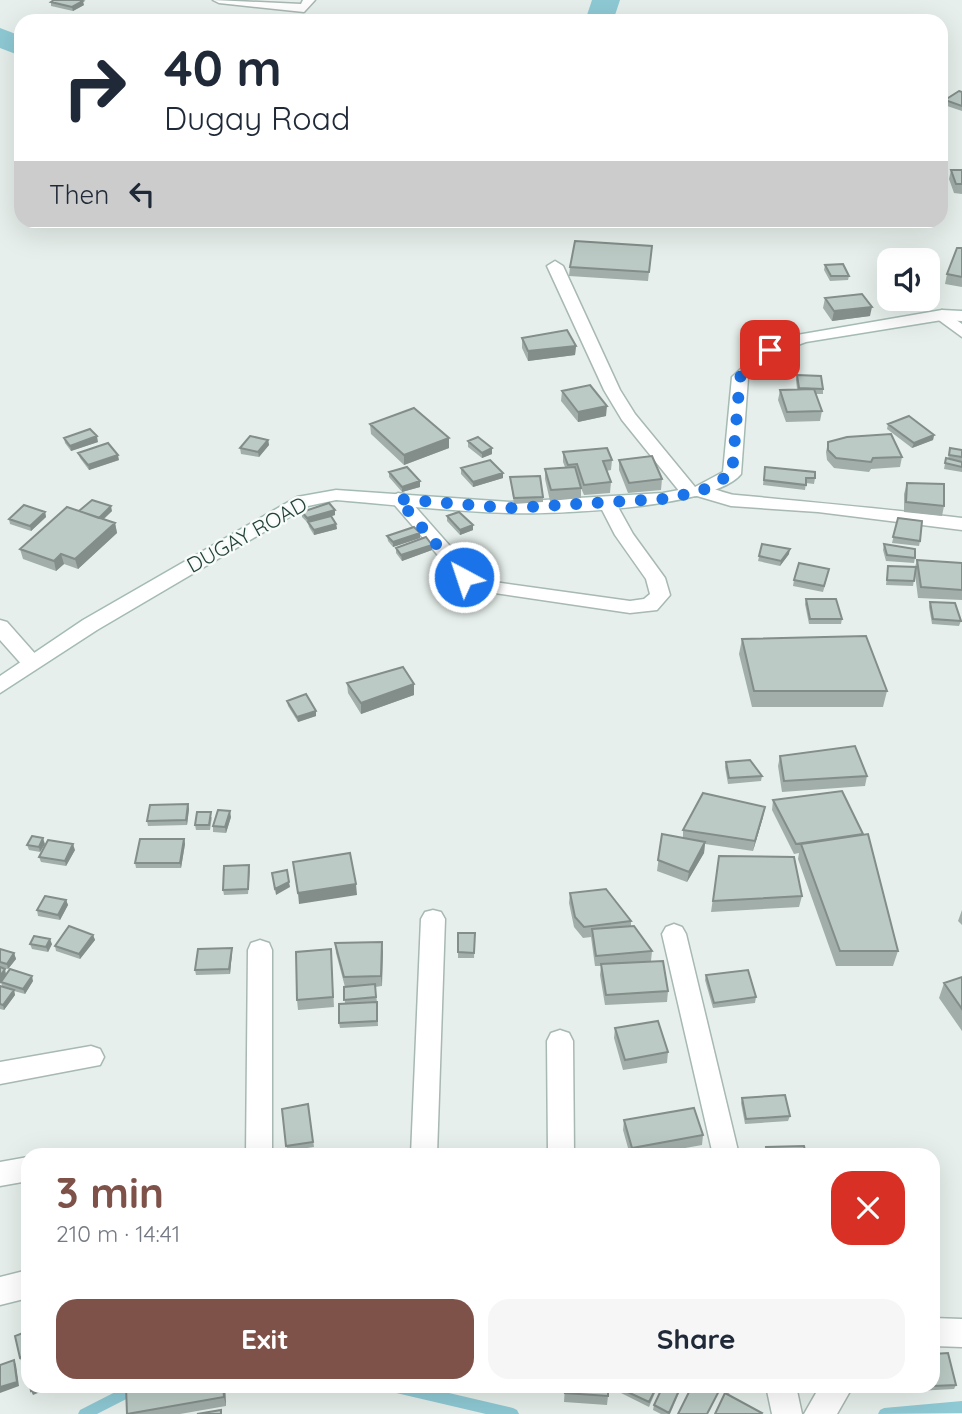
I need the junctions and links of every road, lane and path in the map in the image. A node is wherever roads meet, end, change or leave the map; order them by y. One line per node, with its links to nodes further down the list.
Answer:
1 (219, 0): 2 (street)
2 (309, 0)
3 (555, 267): 7 (street)
4 (942, 315): 5 (street, DUGAY ROAD); 6 (street); 7 (street, DUGAY ROAD)
5 (962, 316)
6 (962, 332)
7 (695, 492): 9 (street, DUGAY ROAD); 10 (street)
8 (398, 499): 9 (street, DUGAY ROAD); 9 (street); 12 (street, DUGAY ROAD)
9 (607, 502)
10 (962, 524)
11 (0, 627): 12 (street)
12 (31, 662): 13 (street, DUGAY ROAD)
13 (0, 686)
14 (433, 919): 21 (street)
15 (674, 934): 23 (street)
16 (260, 950): 20 (street)
17 (560, 1041): 22 (street)
18 (90, 1057): 19 (street)
19 (0, 1073)
20 (259, 1148)
21 (424, 1148)
22 (561, 1148)
23 (724, 1148)
24 (21, 1170): 25 (street)
25 (0, 1174)
26 (21, 1286): 27 (street)
27 (0, 1291)
28 (940, 1332): 29 (street)
29 (962, 1333)
30 (782, 1393): 32 (street)
31 (833, 1393): 33 (street)
32 (787, 1414)
33 (819, 1414)

